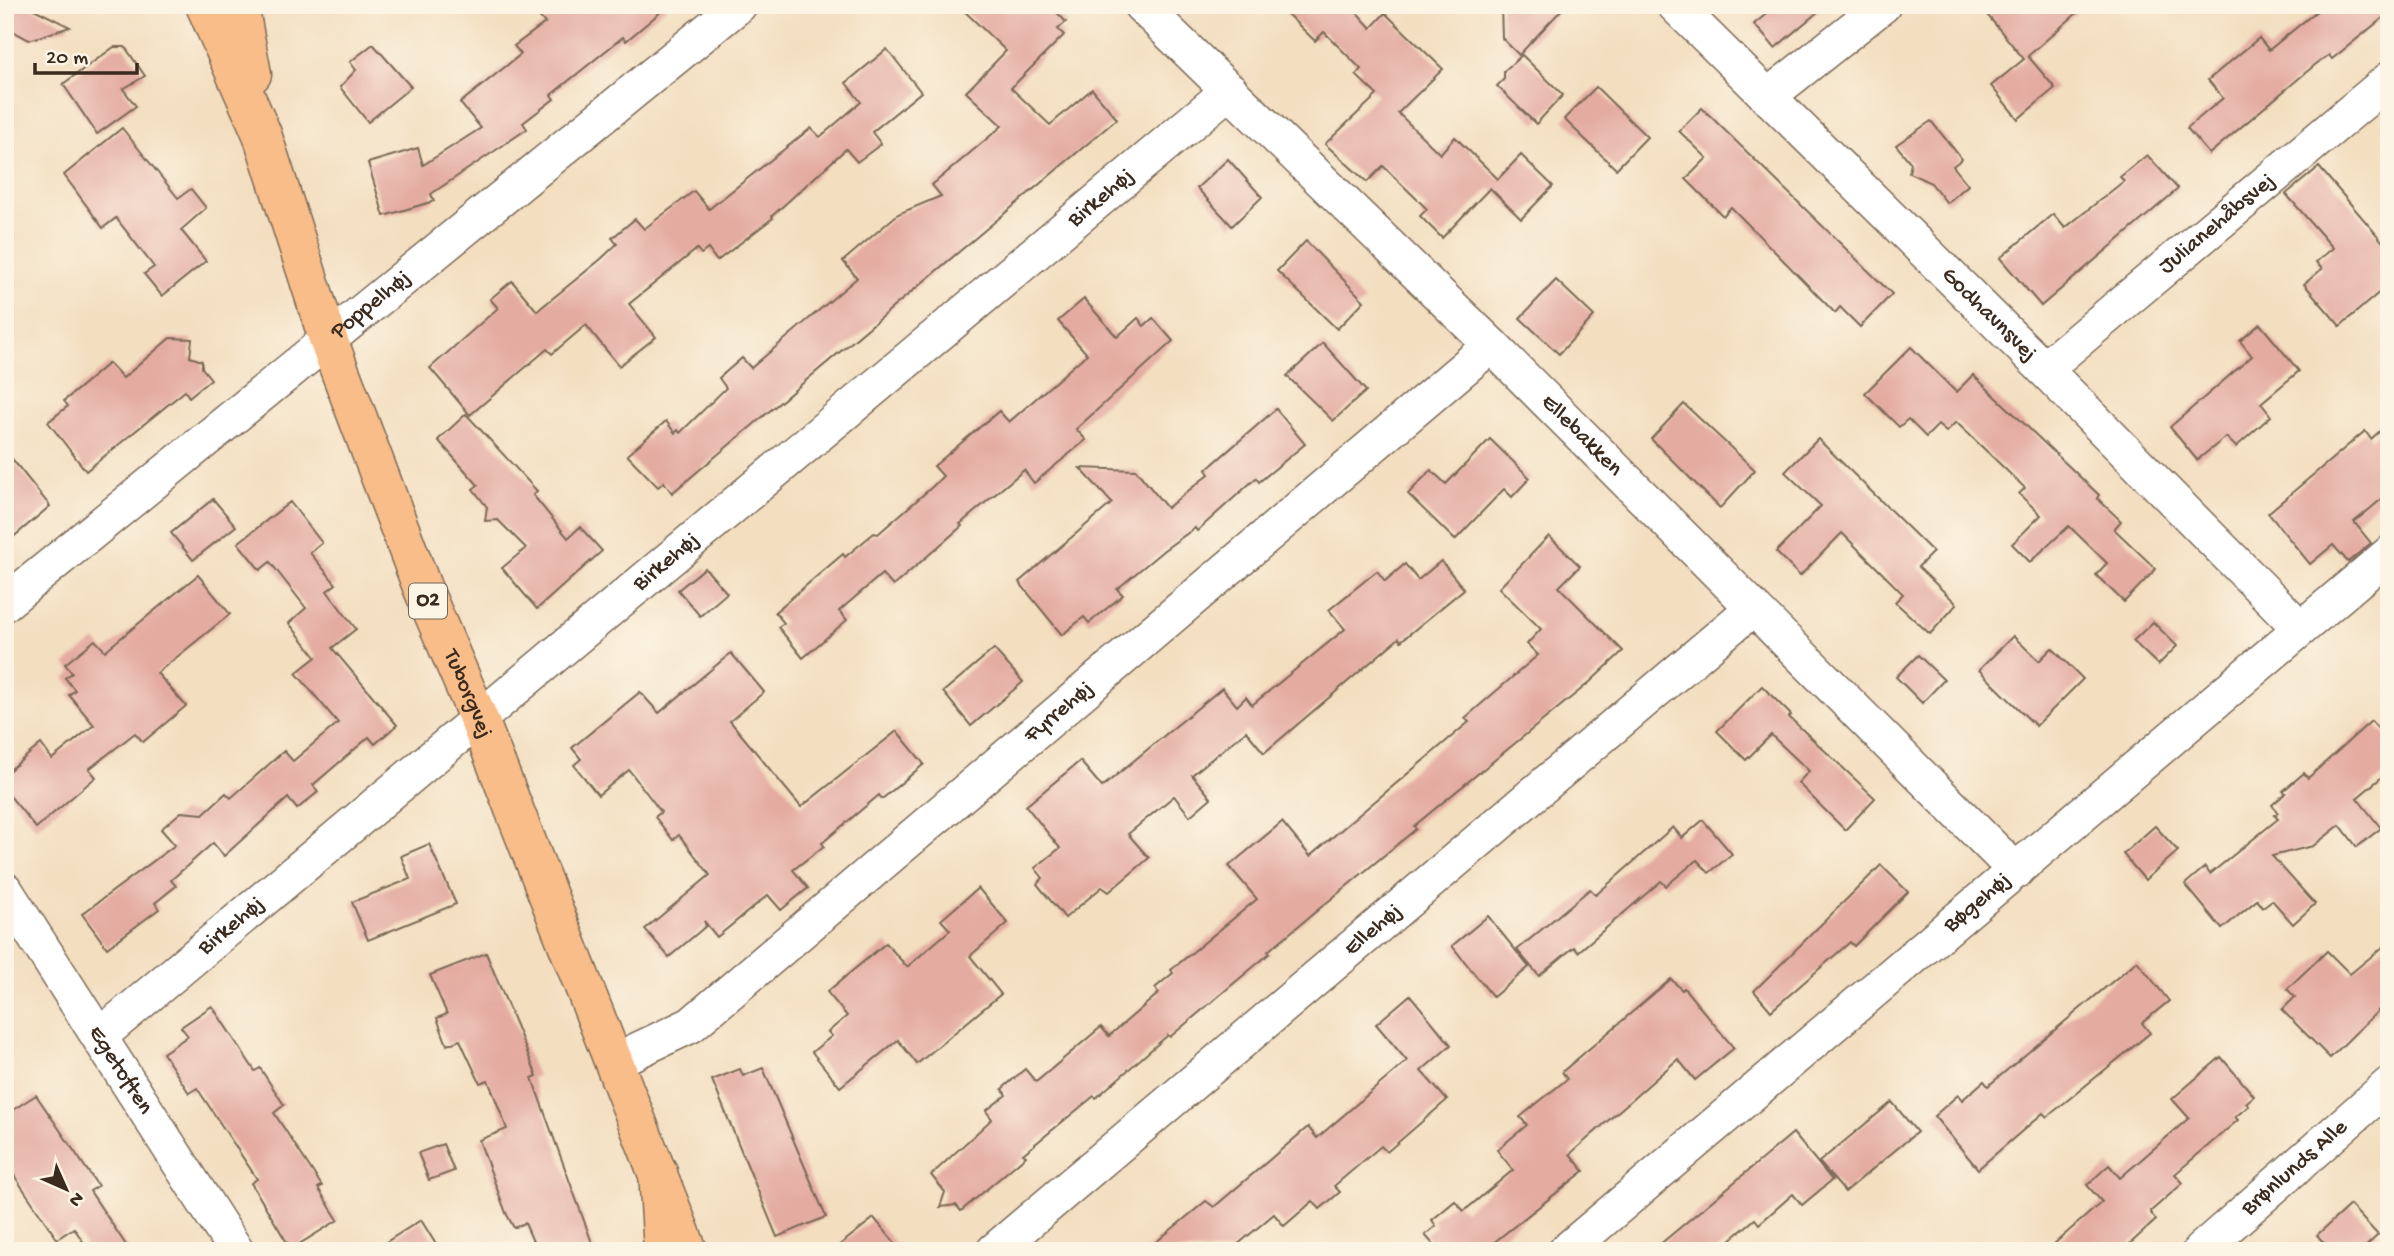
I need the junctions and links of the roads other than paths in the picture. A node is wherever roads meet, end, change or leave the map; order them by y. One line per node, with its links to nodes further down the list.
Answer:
1 (205, 5): 10 (main road, Tuborgvej / O2)
2 (239, 5): 10 (main road, Tuborgvej / O2)
3 (739, 5): 11 (street, Poppelhøj)
4 (1141, 5): 8 (street, Ellebakken)
5 (1675, 5): 9 (street, Godhavnsvej)
6 (1882, 5): 9 (street)
7 (2389, 80): 13 (street, Julianehåbsvej)
8 (1230, 90): 12 (street, Ellebakken); 18 (street, Birkehøj)
9 (1767, 97): 13 (street, Godhavnsvej)
10 (262, 134): 11 (main road, Tuborgvej / O2)
11 (329, 342): 15 (street, Poppelhøj); 18 (main road, Tuborgvej / O2)
12 (1491, 345): 16 (street, Ellebakken); 22 (street, Fyrrehøj)
13 (2044, 369): 17 (street, Godhavnsvej)
14 (2389, 554): 17 (street, Bøgehøj)
15 (5, 603)
16 (1752, 609): 19 (street, Ellebakken); 28 (street, Ellehøj)
17 (2300, 628): 19 (street, Bøgehøj)
18 (479, 720): 21 (street, Birkehøj); 22 (main road, Tuborgvej / O2)
19 (2015, 871): 29 (street, Bøgehøj)
20 (5, 890): 21 (street, Egetoften)
21 (101, 1035): 25 (street, Egetoften)
22 (615, 1061): 24 (main road, Tuborgvej / O2)
23 (2389, 1085): 30 (street, Brønlunds Alle)
24 (658, 1172): 26 (main road); 27 (main road, Tuborgvej / O2)
25 (236, 1251)
26 (663, 1251)
27 (688, 1251)
28 (994, 1251)
29 (1566, 1251)
30 (2200, 1251)

